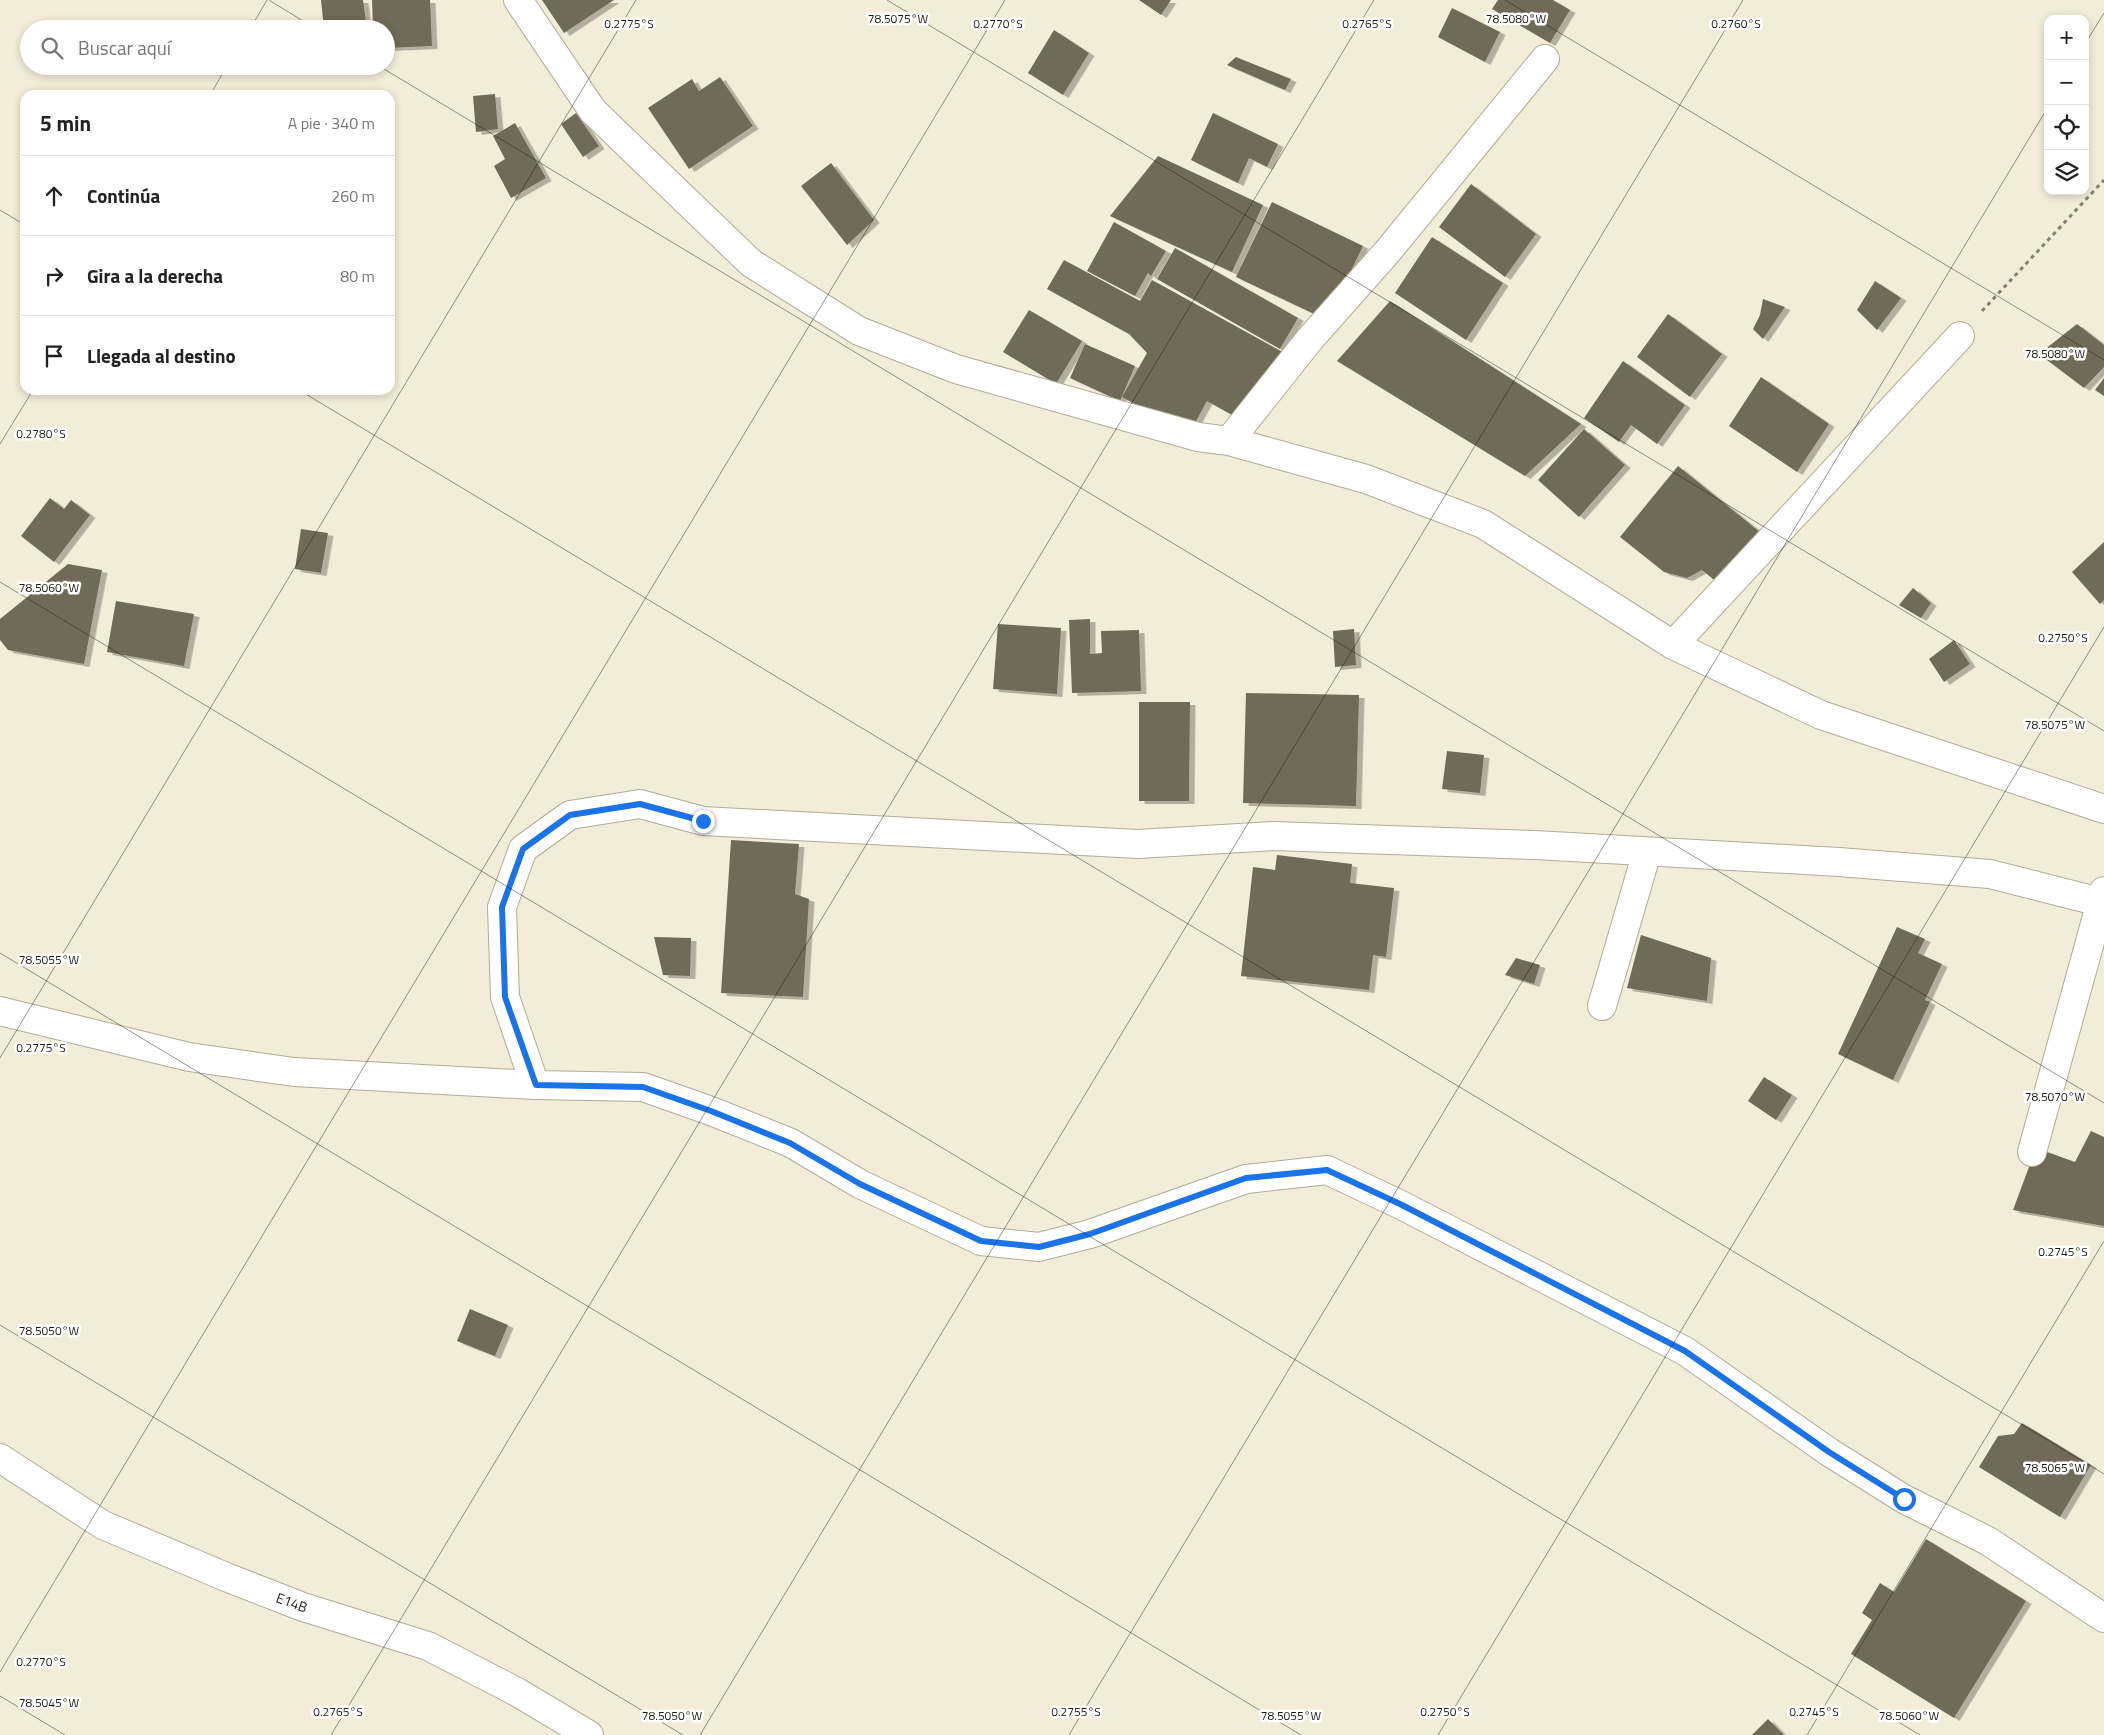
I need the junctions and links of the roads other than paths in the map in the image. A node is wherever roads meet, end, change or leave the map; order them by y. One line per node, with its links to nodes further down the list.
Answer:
1 (518, 0): 4 (street)
2 (1544, 59): 4 (street)
3 (1960, 336): 5 (street)
4 (1229, 441): 5 (street)
5 (1672, 645): 6 (street)
6 (2104, 809)
7 (1647, 852): 8 (street); 9 (street); 11 (street)
8 (2103, 899): 12 (street)
9 (1602, 1006)
10 (0, 1011): 11 (street)
11 (536, 1085): 14 (street)
12 (2032, 1152)
13 (0, 1458): 15 (street, E14B)
14 (2104, 1618)
15 (589, 1735)

